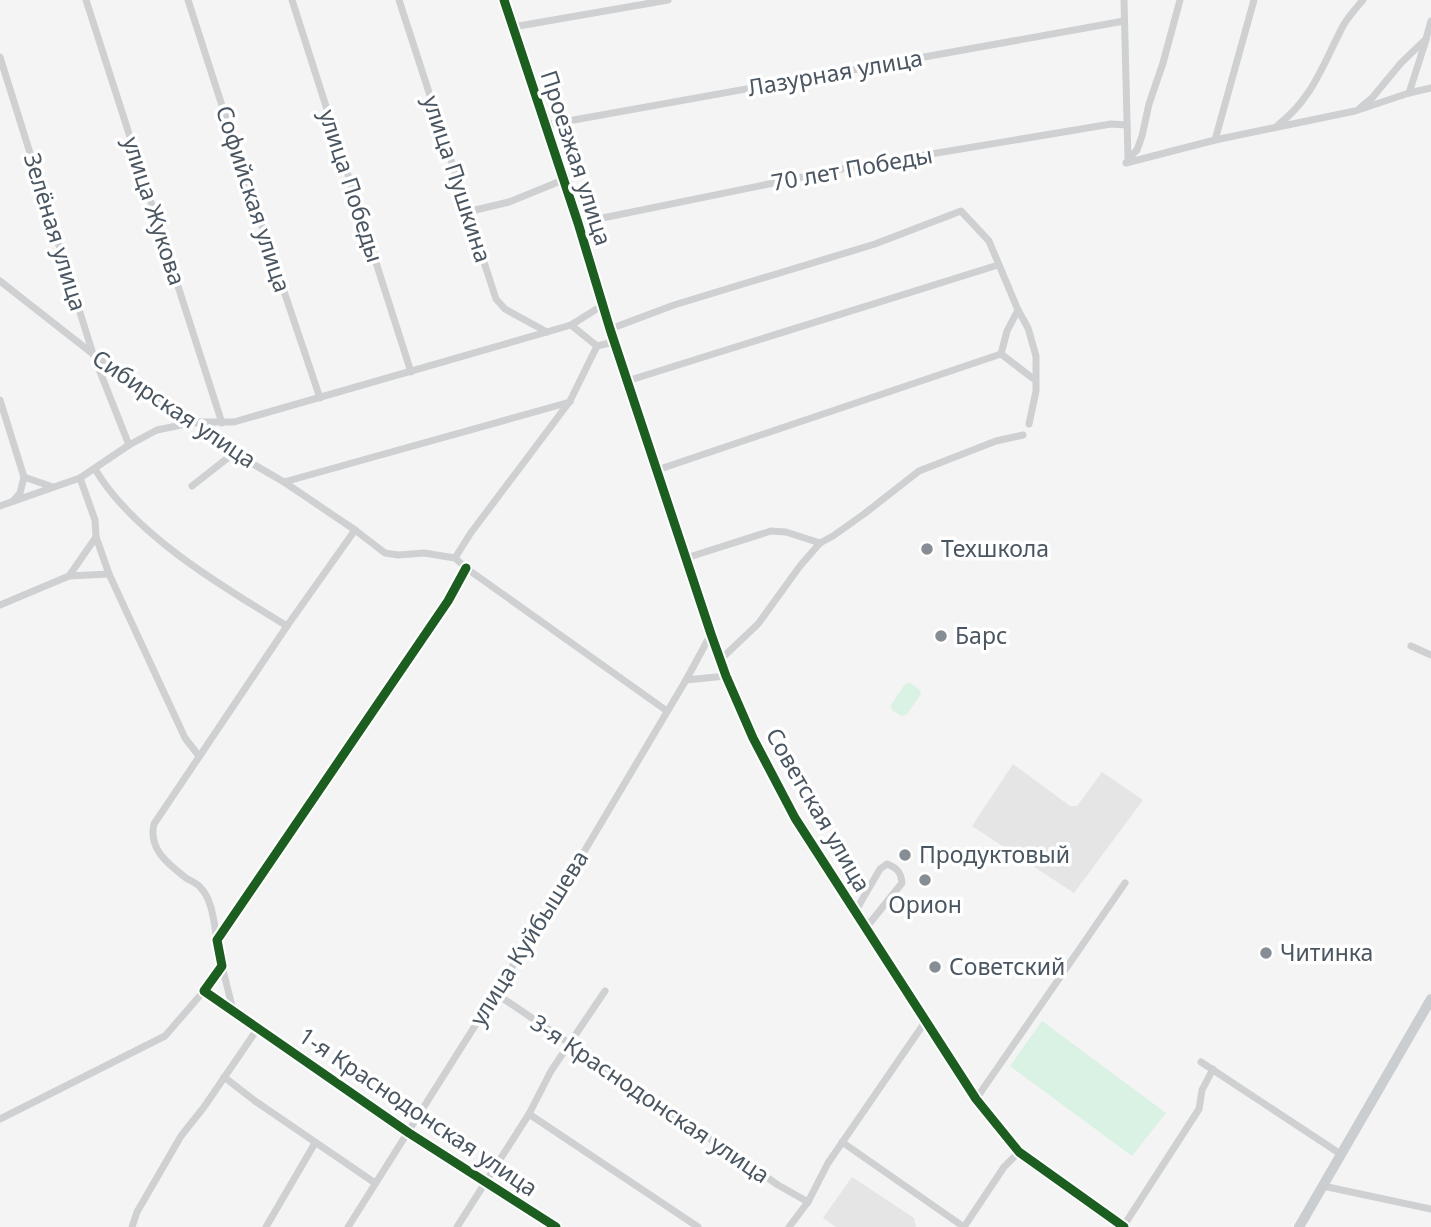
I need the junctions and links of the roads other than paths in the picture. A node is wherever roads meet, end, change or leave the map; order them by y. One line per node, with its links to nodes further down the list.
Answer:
1 (86, 0): 45 (street, улица Жукова)
2 (188, 0): 41 (street, Софийская улица)
3 (292, 0): 38 (street, улица Победы)
4 (399, 0): 25 (street, улица Пушкина)
5 (504, 0): 13 (street, Проезжая улица)
6 (668, 0): 13 (street)
7 (1124, 0): 11 (street)
8 (1180, 0): 23 (street)
9 (1254, 0): 22 (street)
10 (1363, 0): 21 (street)
11 (1124, 21): 19 (street, Лазурная улица); 20 (street)
12 (1431, 21): 14 (street)
13 (513, 27): 19 (street, Проезжая улица)
14 (1426, 39): 17 (street); 18 (street)
15 (0, 57): 36 (street, Зелёная улица)
16 (1431, 88): 17 (street)
17 (1409, 93): 18 (street)
18 (1355, 111): 21 (street)
19 (546, 125): 24 (street, Проезжая улица)
20 (1127, 125): 23 (street); 26 (street, 70 лет Победы)
21 (1274, 128): 22 (street)
22 (1215, 140): 23 (street)
23 (1127, 161)
24 (564, 180): 25 (street); 26 (street, Проезжая улица)
25 (467, 212): 33 (street, улица Пушкина)
26 (578, 223): 29 (street, Проезжая улица)
27 (998, 265): 30 (street); 32 (street); 39 (street)
28 (0, 281): 36 (street, Сибирская улица)
29 (603, 305): 31 (street); 32 (street, Проезжая улица)
30 (1017, 310): 37 (street); 40 (street)
31 (571, 325): 33 (street); 35 (street)
32 (610, 329): 34 (street, Советская улица)
33 (547, 332): 38 (street)
34 (614, 342): 35 (street); 39 (street, Советская улица)
35 (597, 346): 43 (street)
36 (93, 355): 44 (street, Сибирская улица); 48 (street, Зелёная улица)
37 (1001, 355): 40 (street); 51 (street)
38 (411, 372): 41 (street)
39 (627, 380): 51 (street, Советская улица)
40 (1035, 380): 46 (street)
41 (320, 398): 45 (street)
42 (0, 400): 52 (street)
43 (570, 401): 54 (street); 62 (street)
44 (196, 422): 45 (street); 48 (street); 49 (street, Сибирская улица)
45 (222, 423)
46 (1029, 424)
47 (1023, 435): 61 (street)
48 (129, 445): 50 (street)
49 (234, 453): 54 (street, Сибирская улица); 55 (street)
50 (94, 469): 53 (street); 68 (street)
51 (657, 470): 63 (street, Советская улица)
52 (24, 477): 56 (street); 57 (street)
53 (80, 478): 56 (street); 60 (street)
54 (284, 482): 59 (street, Сибирская улица)
55 (192, 485)
56 (53, 487): 57 (street)
57 (12, 502): 58 (street)
58 (0, 506)
59 (355, 530): 62 (street, Сибирская улица); 68 (street)
60 (96, 537): 65 (street); 66 (street)
61 (820, 543): 63 (street); 72 (street)
62 (455, 558): 64 (street)
63 (686, 558): 69 (street, Советская улица)
64 (466, 568): 75 (street); 80 (street)
65 (109, 574): 66 (street); 76 (street)
66 (69, 576): 67 (street)
67 (0, 605)
68 (287, 626): 76 (street)
69 (712, 634): 72 (street, Советская улица); 74 (street, улица Куйбышева)
70 (1411, 646): 71 (street)
71 (1431, 655)
72 (721, 659): 73 (street, Советская улица)
73 (726, 676): 74 (street); 78 (street, Советская улица)
74 (686, 680): 75 (street, улица Куйбышева)
75 (667, 711): 84 (street, улица Куйбышева)
76 (199, 756): 80 (street)
77 (1125, 883): 94 (street)
78 (855, 912): 79 (street, Советская улица); 79 (street)
79 (865, 929): 88 (street, Советская улица)
80 (217, 940): 81 (street)
81 (222, 966): 82 (street); 86 (street)
82 (204, 991): 86 (street, 1-я Краснодонская улица); 96 (street)
83 (605, 991): 90 (street)
84 (495, 993): 90 (street, 3-я Краснодонская улица); 97 (street, улица Куйбышева)
85 (1431, 999): 87 (main road)
86 (233, 1010): 89 (street, 1-я Краснодонская улица)
87 (1427, 1015): 101 (main road)
88 (925, 1022): 94 (street, Советская улица); 98 (street)
89 (258, 1028): 93 (street); 97 (street, 1-я Краснодонская улица)
90 (569, 1045): 95 (street); 105 (street, 3-я Краснодонская улица)
91 (1201, 1062): 92 (street)
92 (1213, 1069): 101 (street); 115 (street)
93 (224, 1077): 99 (street); 107 (street)
94 (976, 1099): 100 (street, Советская улица)
95 (529, 1114): 102 (street); 112 (street)
96 (0, 1119)
97 (409, 1133): 102 (street, 1-я Краснодонская улица); 103 (street, улица Куйбышева)
98 (842, 1142): 105 (street); 114 (street)
99 (315, 1143): 103 (street); 108 (street)
100 (1019, 1152): 114 (street); 115 (street, Советская улица)
101 (1342, 1155): 104 (main road)
102 (486, 1181): 110 (street); 111 (street, 1-я Краснодонская улица)
103 (375, 1183): 109 (street, улица Куйбышева)
104 (1323, 1186): 106 (street); 116 (main road)
105 (808, 1202): 113 (street)
106 (1431, 1209)
107 (131, 1227)
108 (266, 1227)
109 (348, 1227)
110 (457, 1227)
111 (556, 1227)
112 (698, 1227)
113 (789, 1227)
114 (964, 1227)
115 (1123, 1227)
116 (1299, 1227)

